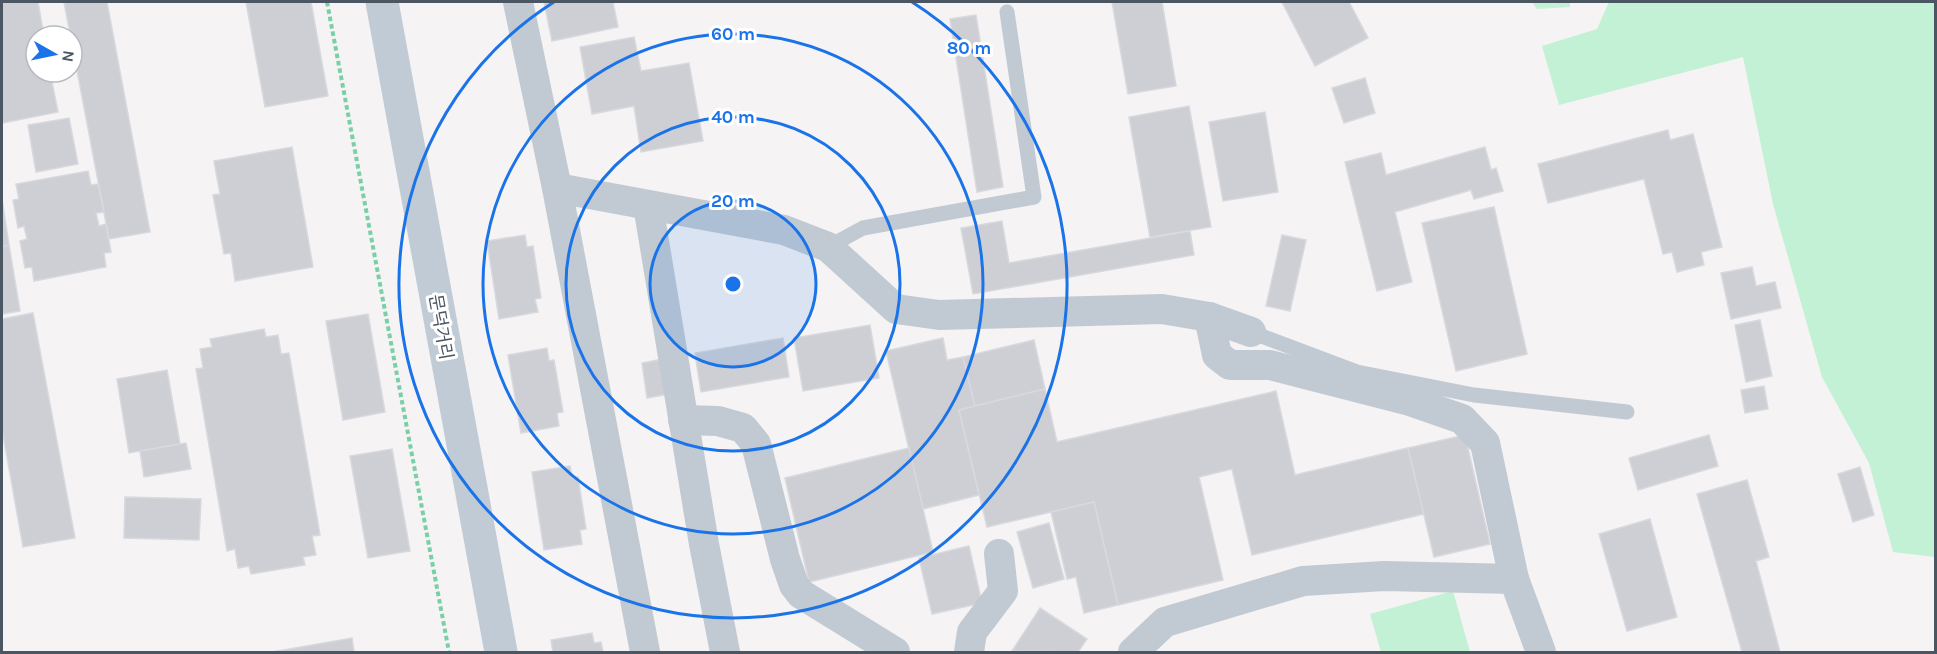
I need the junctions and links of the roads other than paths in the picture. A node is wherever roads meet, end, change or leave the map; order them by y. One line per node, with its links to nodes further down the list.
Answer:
1 (382, 2): 14 (main road, 문덕거리)
2 (519, 2): 4 (street)
3 (1007, 12): 6 (lane)
4 (557, 188): 5 (street); 15 (street)
5 (648, 205): 6 (street); 10 (street)
6 (828, 247): 7 (street)
7 (1209, 317): 8 (street); 12 (street)
8 (1251, 332): 9 (lane)
9 (1627, 412)
10 (683, 420): 13 (street); 16 (street)
11 (999, 554): 17 (street)
12 (1514, 579): 18 (street); 19 (street)
13 (890, 651)
14 (501, 652)
15 (645, 652)
16 (725, 652)
17 (969, 652)
18 (1133, 652)
19 (1541, 652)

